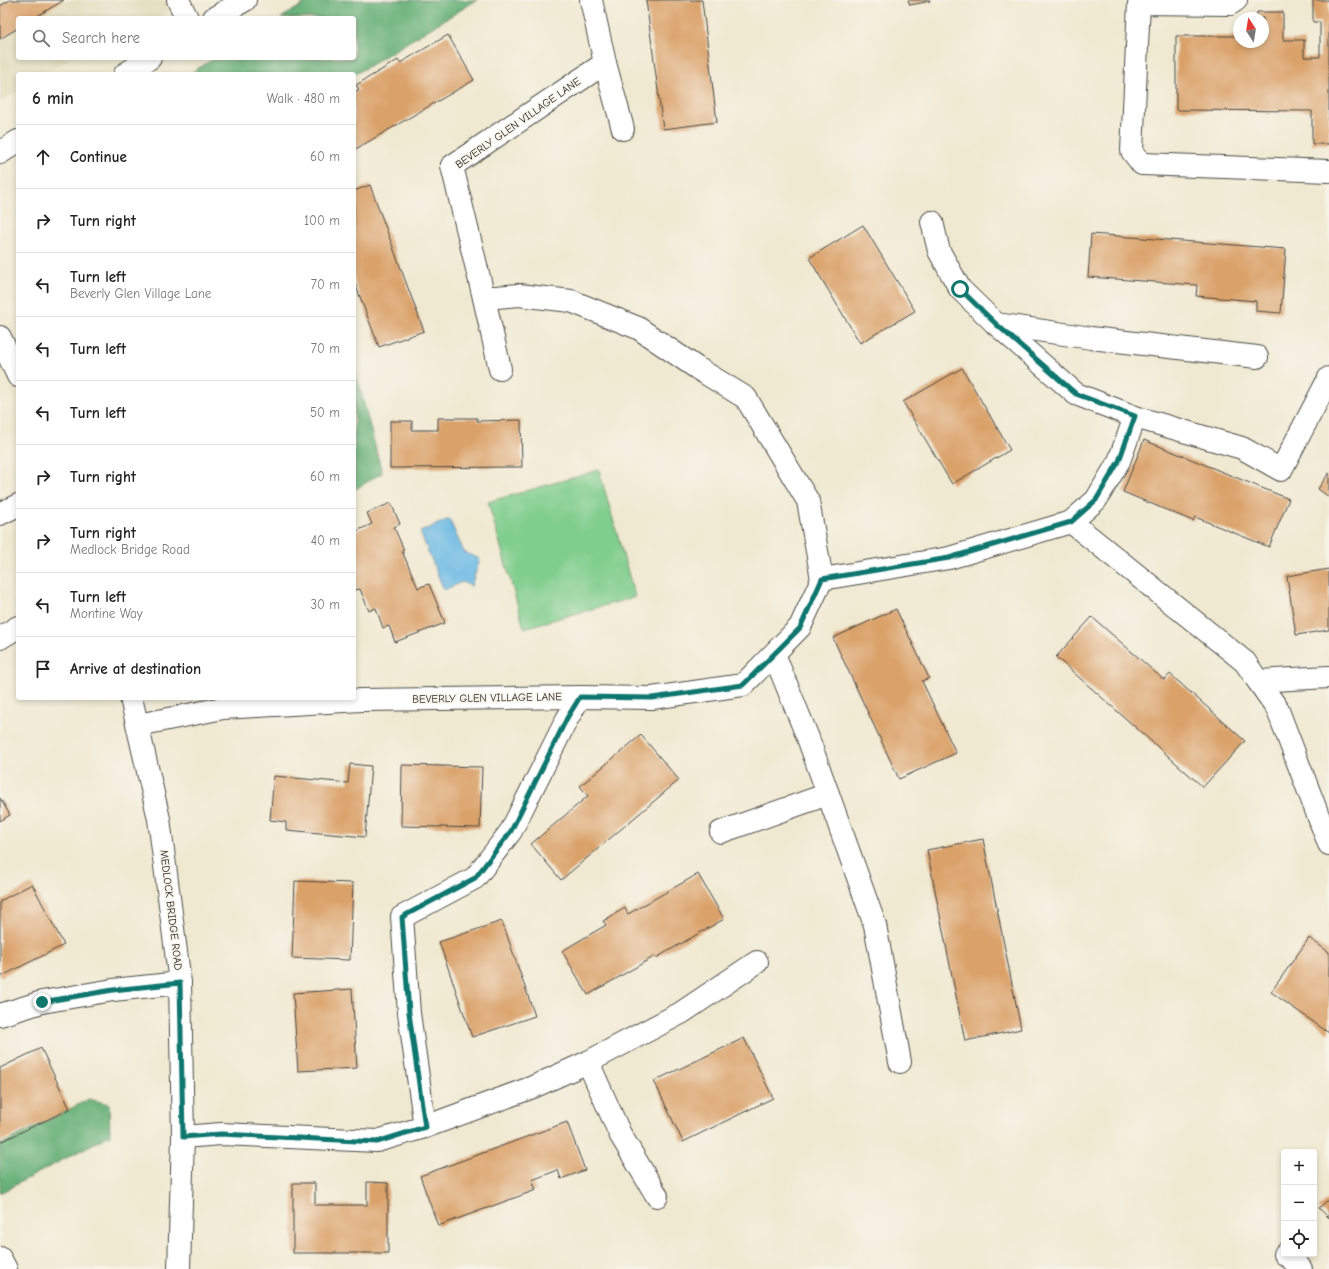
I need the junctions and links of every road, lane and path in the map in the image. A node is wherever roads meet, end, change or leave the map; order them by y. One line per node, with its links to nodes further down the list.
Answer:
1 (178, 0): 5 (street)
2 (245, 0): 6 (street)
3 (591, 0): 8 (street)
4 (1233, 2): 13 (street)
5 (186, 16)
6 (217, 16)
7 (147, 60): 9 (street)
8 (605, 63): 10 (street); 15 (street, BEVERLY GLEN VILLAGE LANE)
9 (128, 72)
10 (623, 129)
11 (16, 142): 12 (street)
12 (0, 153)
13 (1329, 171)
14 (932, 222): 16 (street)
15 (484, 298): 19 (street); 26 (street)
16 (996, 324): 18 (street); 22 (street)
17 (0, 337): 20 (street)
18 (1257, 357)
19 (500, 369)
20 (16, 372)
21 (1329, 378): 22 (street)
22 (1135, 416): 25 (street)
23 (16, 507): 24 (street)
24 (0, 514)
25 (1071, 522): 26 (street); 31 (street)
26 (822, 579): 29 (street, BEVERLY GLEN VILLAGE LANE)
27 (16, 628): 28 (street)
28 (0, 638)
29 (774, 654): 32 (street, BEVERLY GLEN VILLAGE LANE); 35 (street)
30 (1329, 677): 31 (street)
31 (1258, 681): 37 (street)
32 (580, 697): 34 (street, BEVERLY GLEN VILLAGE LANE); 43 (street)
33 (132, 700): 34 (street, MEDLOCK BRIDGE ROAD)
34 (138, 725): 39 (street, MEDLOCK BRIDGE ROAD)
35 (828, 794): 36 (street); 42 (street)
36 (721, 832)
37 (1329, 844)
38 (757, 962): 41 (street)
39 (180, 983): 40 (street); 44 (street, MEDLOCK BRIDGE ROAD)
40 (0, 1015)
41 (588, 1062): 43 (street); 45 (street)
42 (900, 1062)
43 (425, 1127): 44 (street)
44 (183, 1137): 49 (street, MEDLOCK BRIDGE ROAD)
45 (657, 1196)
46 (1288, 1257): 50 (street)
47 (0, 1258): 48 (street)
48 (6, 1269)
49 (179, 1269)
50 (1301, 1269)

